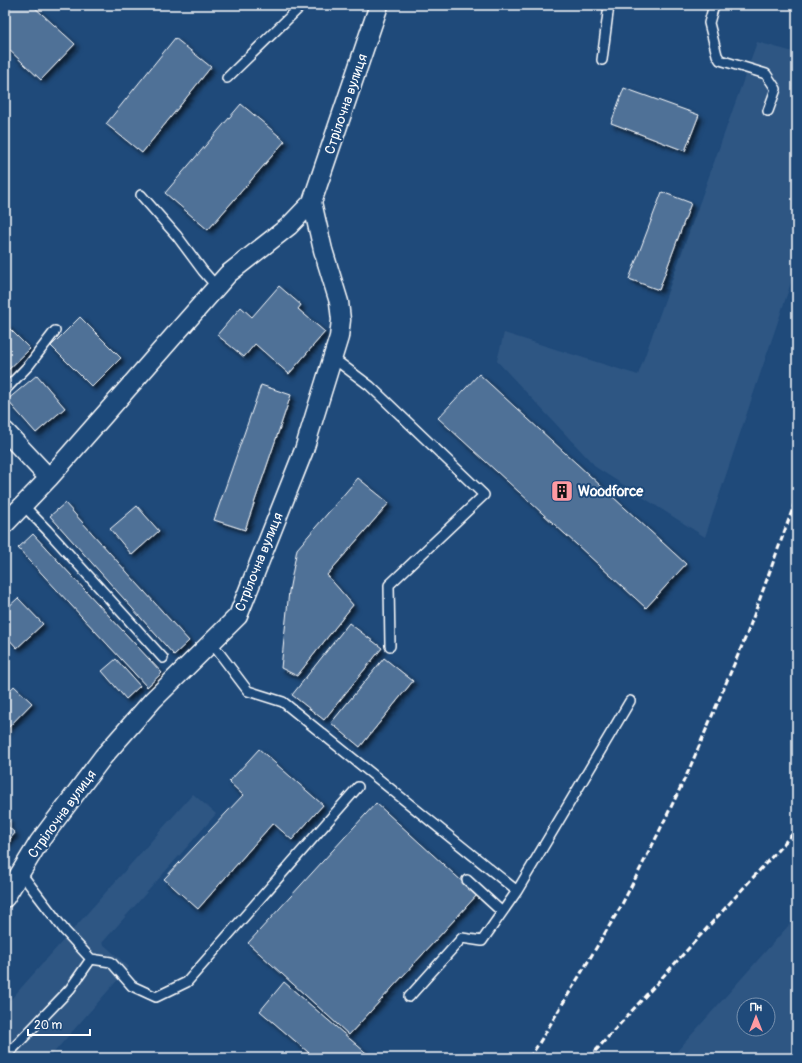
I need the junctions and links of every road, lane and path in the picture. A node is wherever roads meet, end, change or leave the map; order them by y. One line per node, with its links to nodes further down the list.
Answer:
1 (302, 5): 6 (lane)
2 (379, 5): 9 (street, Стрілочна вулиця)
3 (609, 5): 5 (lane)
4 (714, 5): 7 (lane)
5 (602, 60)
6 (227, 78)
7 (768, 111)
8 (141, 195): 10 (lane)
9 (312, 202): 10 (street, Стрілочна вулиця); 12 (street, Стрілочна вулиця)
10 (216, 287): 15 (street, Стрілочна вулиця)
11 (55, 331): 13 (lane)
12 (333, 358): 18 (street, Стрілочна вулиця); 19 (lane)
13 (5, 390)
14 (5, 431): 15 (street)
15 (48, 478): 16 (street, Стрілочна вулиця)
16 (23, 505): 17 (street, Стрілочна вулиця); 20 (lane)
17 (5, 524)
18 (211, 642): 23 (street, Стрілочна вулиця); 25 (lane)
19 (390, 646)
20 (163, 658)
21 (630, 701): 25 (lane)
22 (358, 787): 28 (lane)
23 (20, 872): 26 (street, Стрілочна вулиця); 28 (lane)
24 (466, 880): 27 (lane)
25 (517, 891): 27 (lane)
26 (5, 898)
27 (502, 912): 29 (lane)
28 (91, 959): 30 (lane)
29 (409, 996)
30 (5, 1056)

